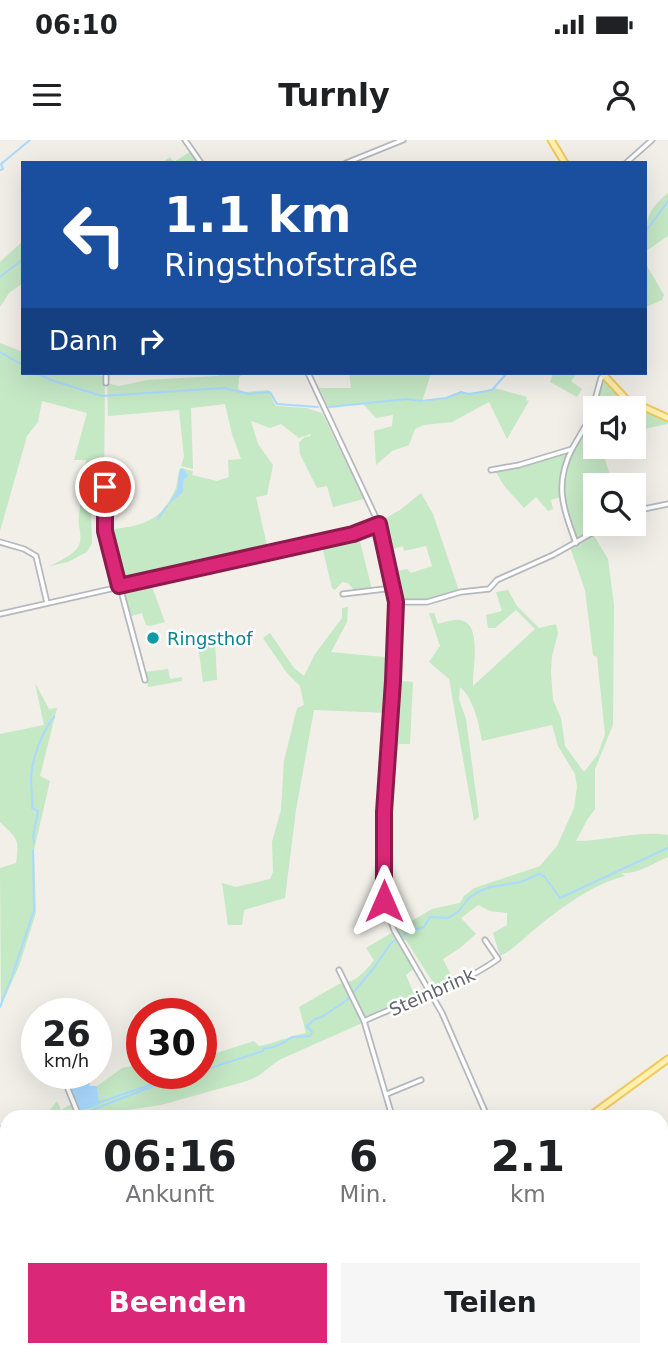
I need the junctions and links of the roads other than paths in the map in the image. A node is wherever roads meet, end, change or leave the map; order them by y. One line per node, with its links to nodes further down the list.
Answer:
1 (185, 140): 5 (street)
2 (403, 140): 6 (street)
3 (551, 140): 7 (main road)
4 (652, 140): 8 (street)
5 (200, 161)
6 (351, 161)
7 (564, 161)
8 (628, 161)
9 (106, 375): 13 (street)
10 (309, 375): 20 (street)
11 (602, 375): 15 (street)
12 (604, 375): 14 (main road)
13 (106, 383)
14 (668, 418)
15 (572, 449): 16 (street); 23 (street)
16 (491, 470)
17 (105, 487): 24 (street)
18 (668, 504): 19 (street)
19 (646, 508)
20 (379, 524): 24 (street); 25 (street)
21 (588, 536): 23 (street)
22 (0, 542): 28 (street)
23 (576, 543): 27 (street)
24 (119, 586): 28 (street); 30 (street)
25 (393, 588): 26 (street); 27 (street)
26 (343, 594)
27 (396, 602): 33 (street)
28 (47, 603): 29 (street)
29 (0, 614)
30 (145, 680)
31 (485, 940): 33 (street, Steinbrink)
32 (339, 970): 34 (street)
33 (433, 994): 34 (street, Steinbrink); 41 (street)
34 (364, 1021): 38 (street)
35 (668, 1059): 42 (main road)
36 (421, 1080): 38 (street)
37 (68, 1089): 39 (street)
38 (387, 1094): 40 (street)
39 (77, 1110)
40 (391, 1110)
41 (484, 1110)
42 (598, 1110)

